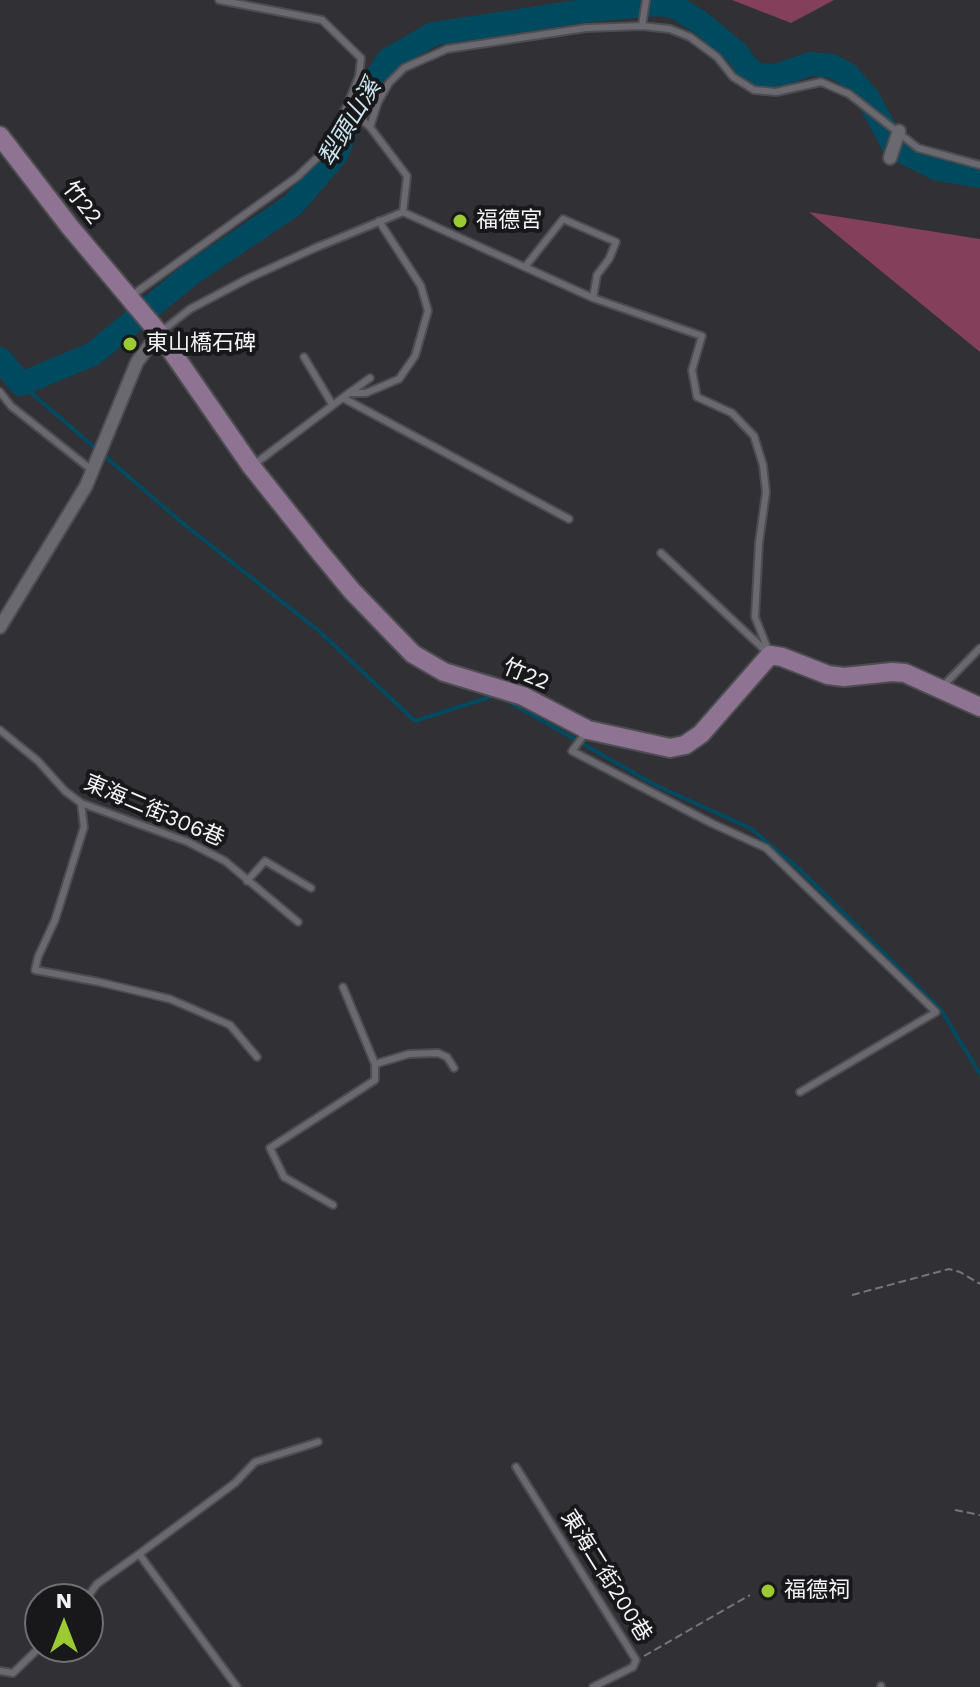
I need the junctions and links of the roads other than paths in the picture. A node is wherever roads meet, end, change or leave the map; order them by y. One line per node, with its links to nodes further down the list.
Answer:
1 (219, 0): 4 (lane)
2 (646, 0): 3 (lane)
3 (642, 26): 5 (lane); 6 (lane)
4 (347, 106): 5 (lane); 13 (lane)
5 (370, 127): 10 (lane)
6 (897, 135): 8 (street); 9 (lane)
7 (0, 136): 13 (street, 竹22 / 竹22)
8 (890, 158)
9 (980, 165)
10 (403, 212): 11 (lane); 12 (lane)
11 (379, 221): 15 (lane); 19 (lane)
12 (525, 267): 14 (lane); 14 (lane)
13 (128, 298): 15 (street, 竹22)
14 (593, 298): 27 (lane)
15 (159, 333): 21 (street, 竹22 / 竹22); 22 (street)
16 (304, 357): 20 (lane)
17 (370, 378): 19 (lane)
18 (0, 392): 22 (lane)
19 (346, 395): 20 (lane); 23 (lane)
20 (332, 404): 21 (lane)
21 (251, 466): 31 (street, 竹22 / 竹22)
22 (93, 471): 25 (street)
23 (569, 519)
24 (661, 553): 27 (lane)
25 (0, 627)
26 (980, 648): 28 (lane)
27 (770, 655): 28 (street); 31 (street, 竹22 / 竹22)
28 (940, 688): 29 (street)
29 (980, 707)
30 (0, 730): 32 (lane, 東海二街306巷)
31 (588, 730): 40 (lane)
32 (81, 803): 33 (lane, 東海二街306巷); 37 (lane)
33 (247, 881): 34 (lane); 35 (lane, 東海二街306巷)
34 (311, 888)
35 (298, 922)
36 (343, 987): 38 (lane)
37 (257, 1057)
38 (375, 1064): 39 (lane); 41 (lane)
39 (454, 1068)
40 (800, 1092)
41 (333, 1205)
42 (318, 1442): 44 (lane)
43 (516, 1467): 49 (lane, 東海二街200巷)
44 (139, 1554): 45 (lane); 48 (lane)
45 (98, 1583)
46 (24, 1662): 47 (lane)
47 (0, 1671)
48 (237, 1687)
49 (593, 1687)

